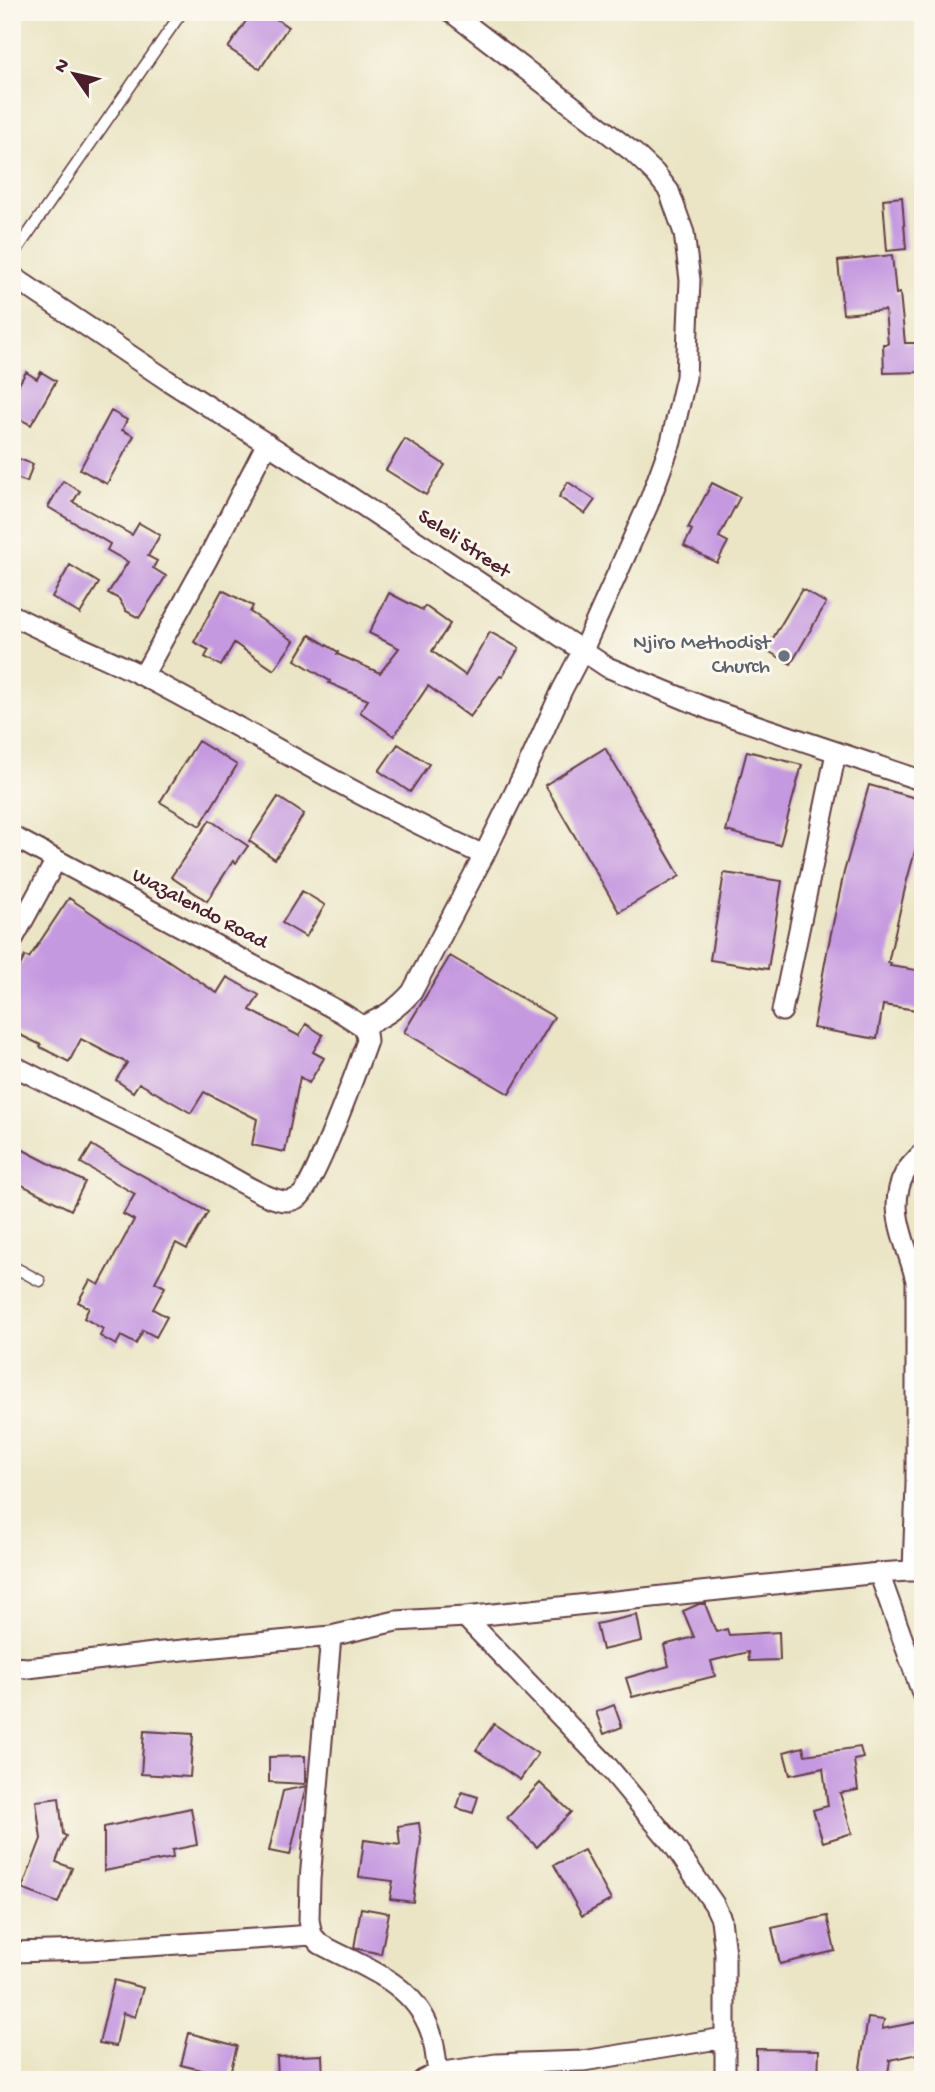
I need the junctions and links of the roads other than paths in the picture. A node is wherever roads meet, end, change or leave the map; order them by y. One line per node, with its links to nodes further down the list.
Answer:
1 (181, 12): 3 (lane)
2 (451, 12): 7 (street)
3 (12, 257)
4 (12, 276): 5 (street, Seleli Street)
5 (267, 443): 7 (street, Seleli Street); 8 (street)
6 (12, 615): 8 (street)
7 (582, 652): 9 (street, Seleli Street); 12 (street)
8 (143, 676): 12 (street)
9 (836, 753): 10 (street, Seleli Street); 15 (street)
10 (923, 781)
11 (12, 836): 13 (street, Wazalendo Road)
12 (484, 855): 16 (street)
13 (56, 860): 14 (street); 16 (street, Wazalendo Road)
14 (12, 941)
15 (782, 1011)
16 (362, 1026): 17 (street)
17 (12, 1065)
18 (923, 1152): 21 (street)
19 (12, 1266): 20 (lane)
20 (40, 1281)
21 (919, 1281): 22 (street)
22 (918, 1571): 23 (street)
23 (879, 1573): 24 (street); 27 (street)
24 (464, 1617): 25 (street); 30 (street)
25 (331, 1636): 26 (street); 28 (street)
26 (12, 1667)
27 (923, 1696)
28 (312, 1935): 29 (street); 31 (street)
29 (12, 1952)
30 (724, 2038): 31 (street); 32 (street)
31 (431, 2077)
32 (725, 2080)

